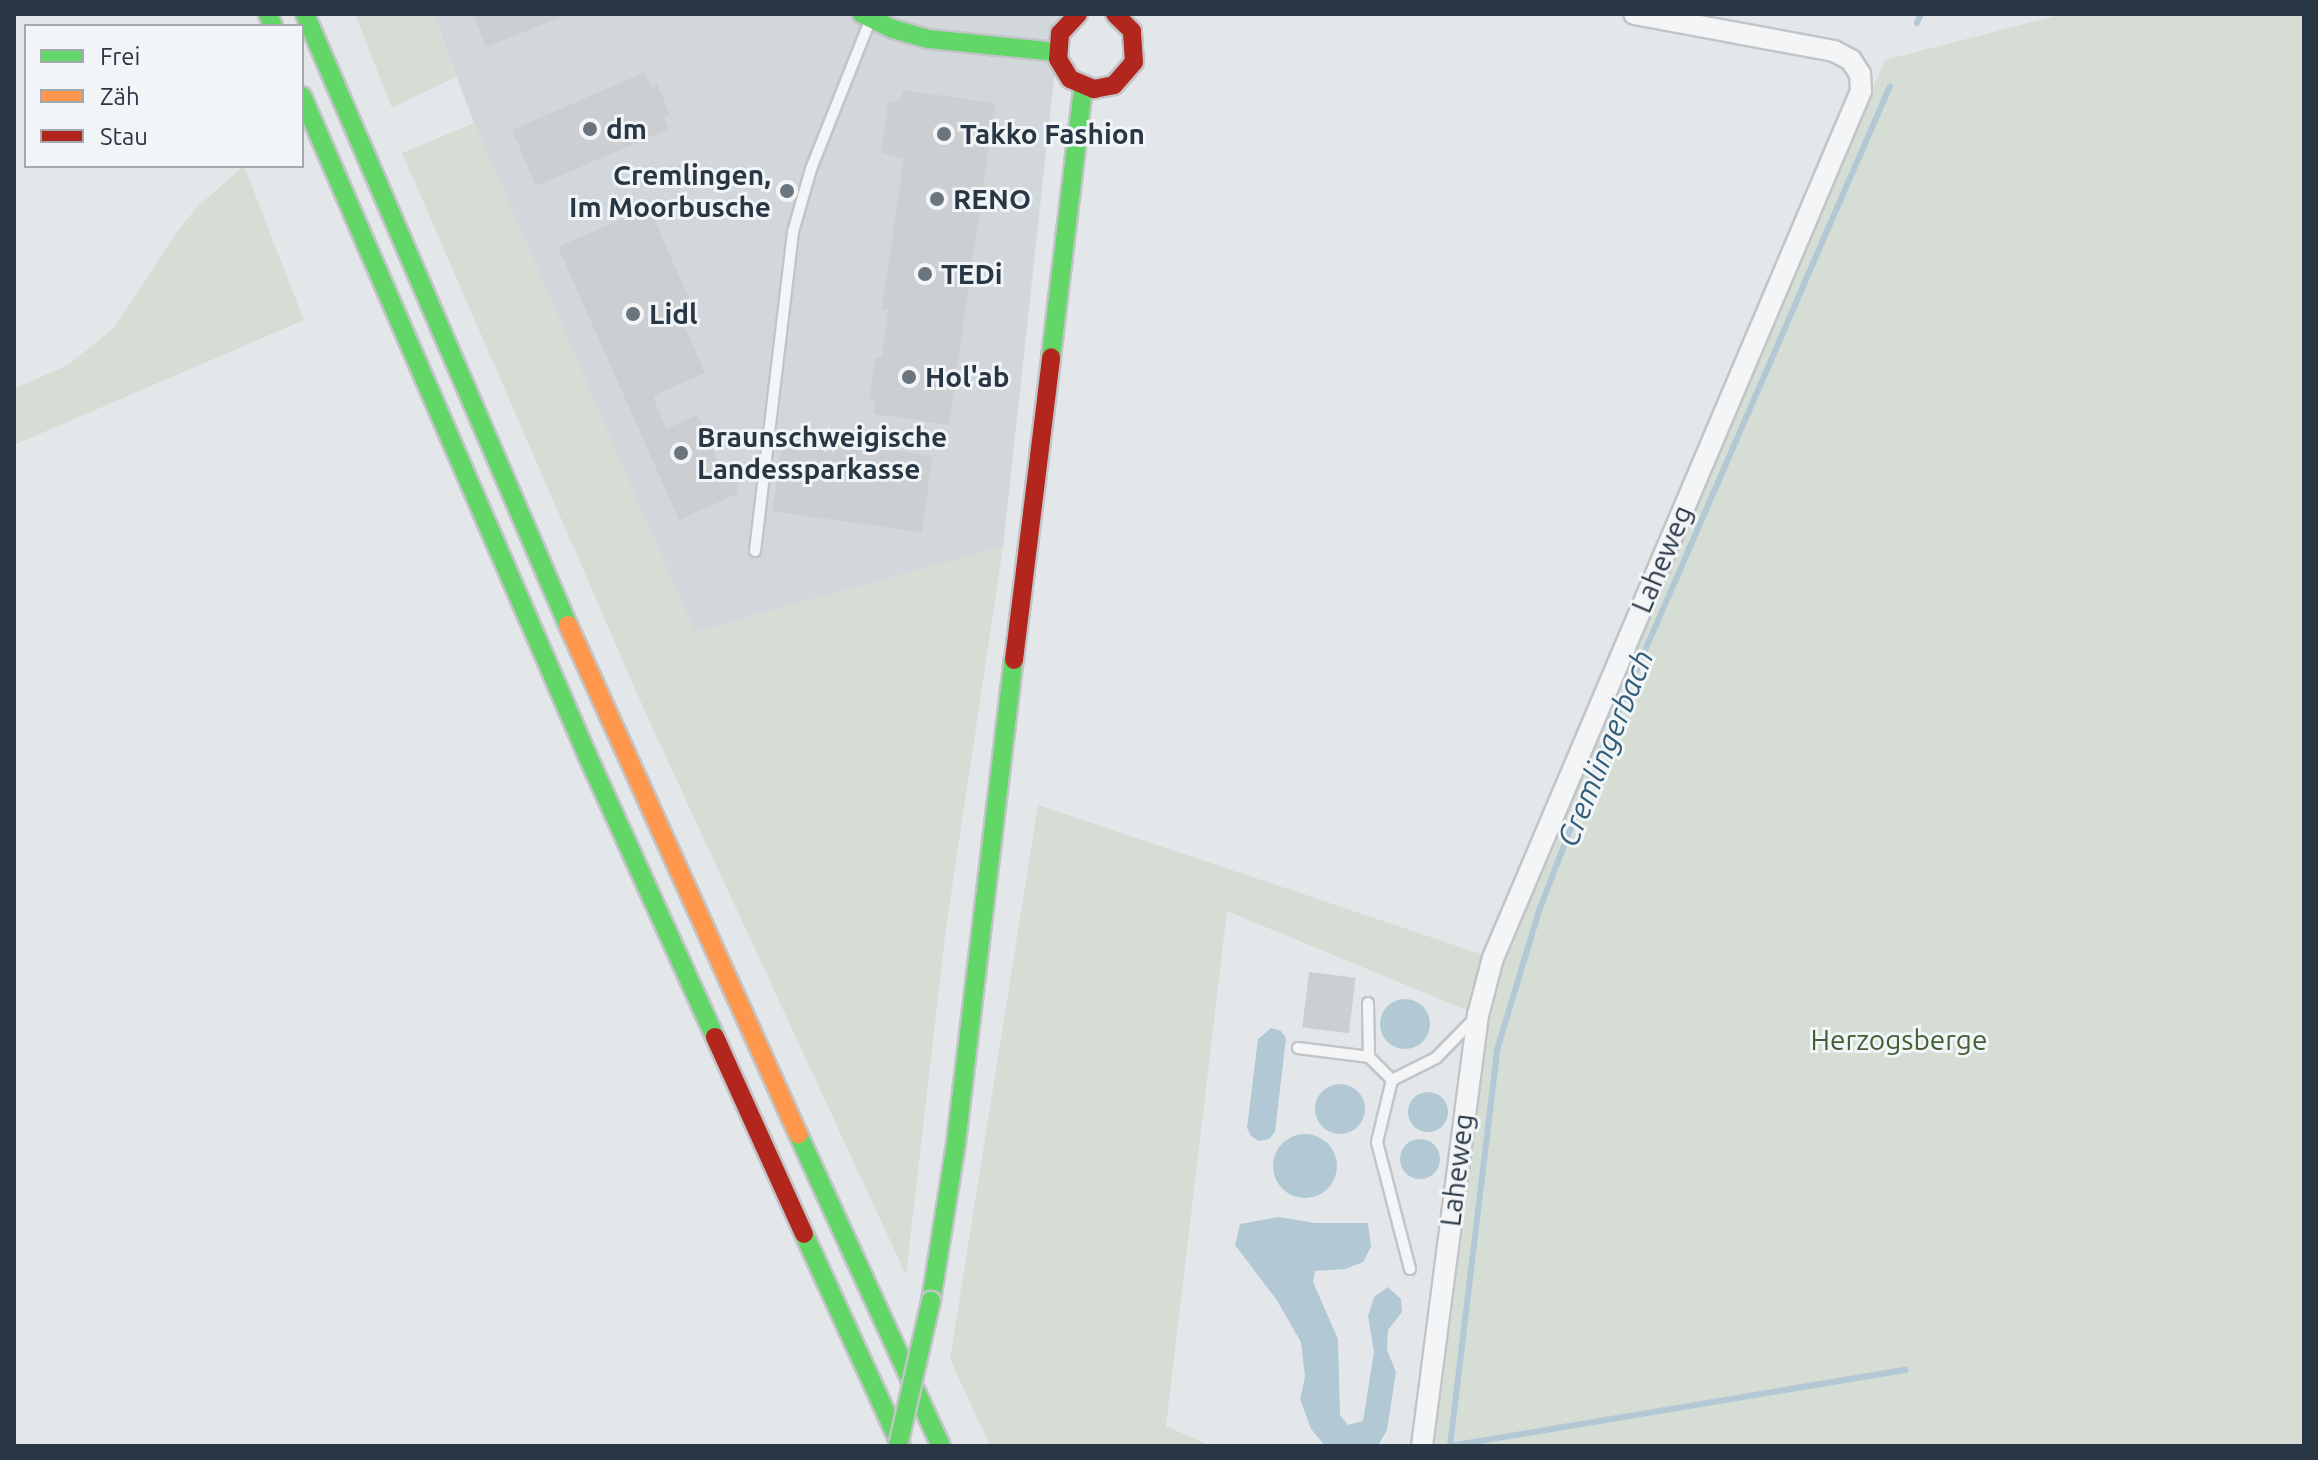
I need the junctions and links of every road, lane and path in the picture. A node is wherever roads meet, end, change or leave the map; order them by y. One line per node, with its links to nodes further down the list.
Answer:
1 (305, 14): 17 (main road)
2 (1078, 14): 6 (main road)
3 (1115, 14): 7 (main road)
4 (1634, 14): 11 (street, Laheweg)
5 (866, 16): 6 (main road); 9 (lane)
6 (1057, 52): 7 (main road)
7 (1083, 87): 16 (main road, bridge)
8 (304, 101): 16 (main road)
9 (755, 551)
10 (1368, 1003): 13 (lane)
11 (1478, 1015): 14 (lane); 18 (street, Laheweg)
12 (1298, 1048): 13 (lane)
13 (1369, 1057): 14 (lane)
14 (1392, 1080): 15 (lane)
15 (1410, 1269)
16 (900, 1446)
17 (941, 1446)
18 (1422, 1446)

